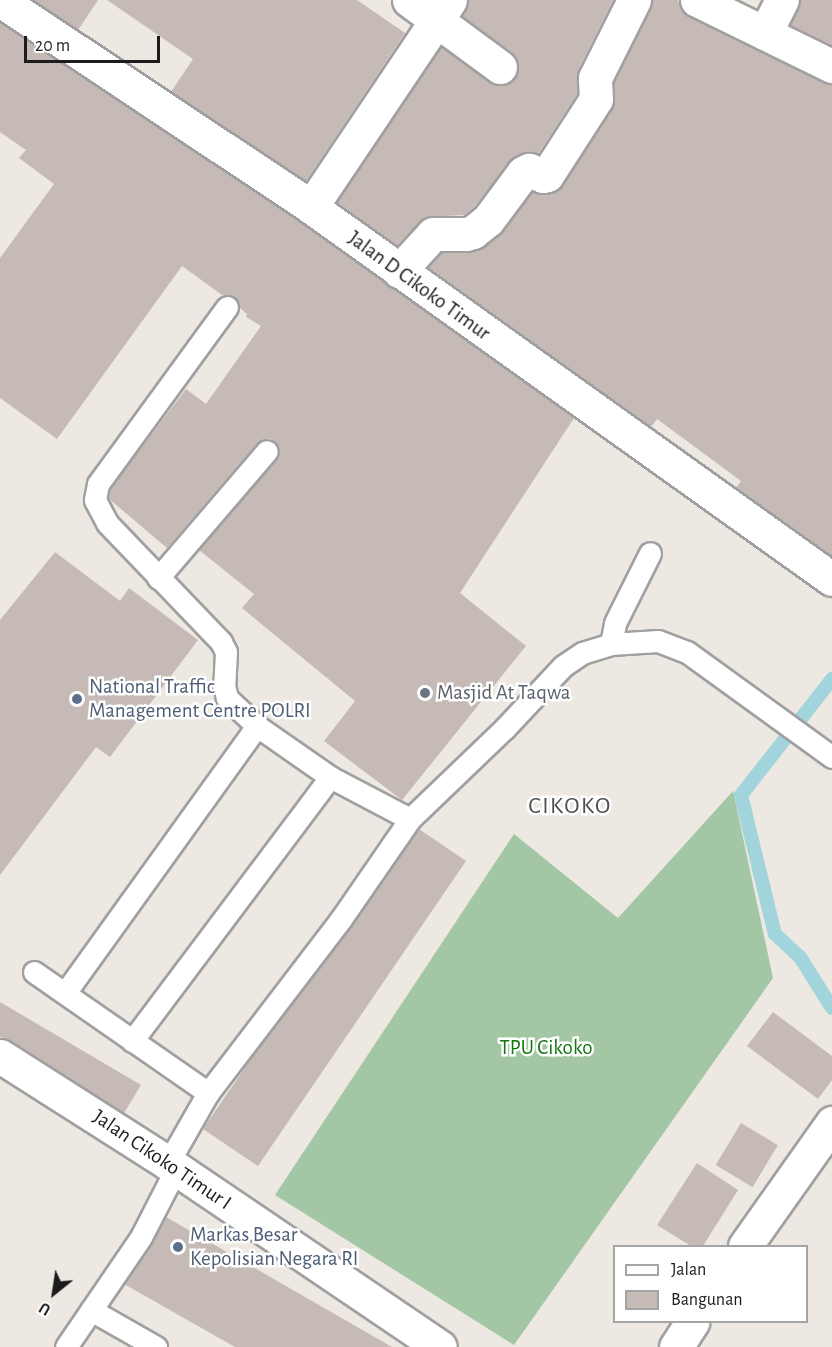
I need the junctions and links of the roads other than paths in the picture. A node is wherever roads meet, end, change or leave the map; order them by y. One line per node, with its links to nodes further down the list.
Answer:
1 (0, 0): 10 (street, Jalan D Cikoko Timur)
2 (410, 0): 6 (street)
3 (634, 0): 11 (street)
4 (697, 0): 7 (street)
5 (782, 0): 7 (street)
6 (445, 10): 9 (street); 10 (street)
7 (765, 33): 8 (street)
8 (832, 66)
9 (501, 67)
10 (310, 207): 11 (street, Jalan D Cikoko Timur)
11 (399, 271): 16 (street, Jalan D Cikoko Timur)
12 (227, 307): 15 (lane)
13 (267, 451): 15 (lane)
14 (650, 553): 17 (lane)
15 (158, 578): 18 (lane)
16 (832, 579)
17 (611, 644): 19 (lane); 21 (lane)
18 (257, 726): 20 (lane); 23 (lane)
19 (830, 755)
20 (330, 777): 21 (lane); 24 (lane)
21 (410, 819): 26 (lane)
22 (34, 972): 23 (lane)
23 (65, 993): 24 (lane)
24 (132, 1041): 26 (lane)
25 (0, 1056): 28 (street, Jalan Cikoko Timur I)
26 (208, 1093): 28 (lane)
27 (832, 1123): 29 (street)
28 (172, 1166): 30 (lane); 34 (street, Jalan Cikoko Timur I)
29 (746, 1245)
30 (91, 1310): 32 (lane); 33 (lane)
31 (691, 1323): 35 (street)
32 (66, 1347)
33 (156, 1347)
34 (440, 1347)
35 (676, 1347)

